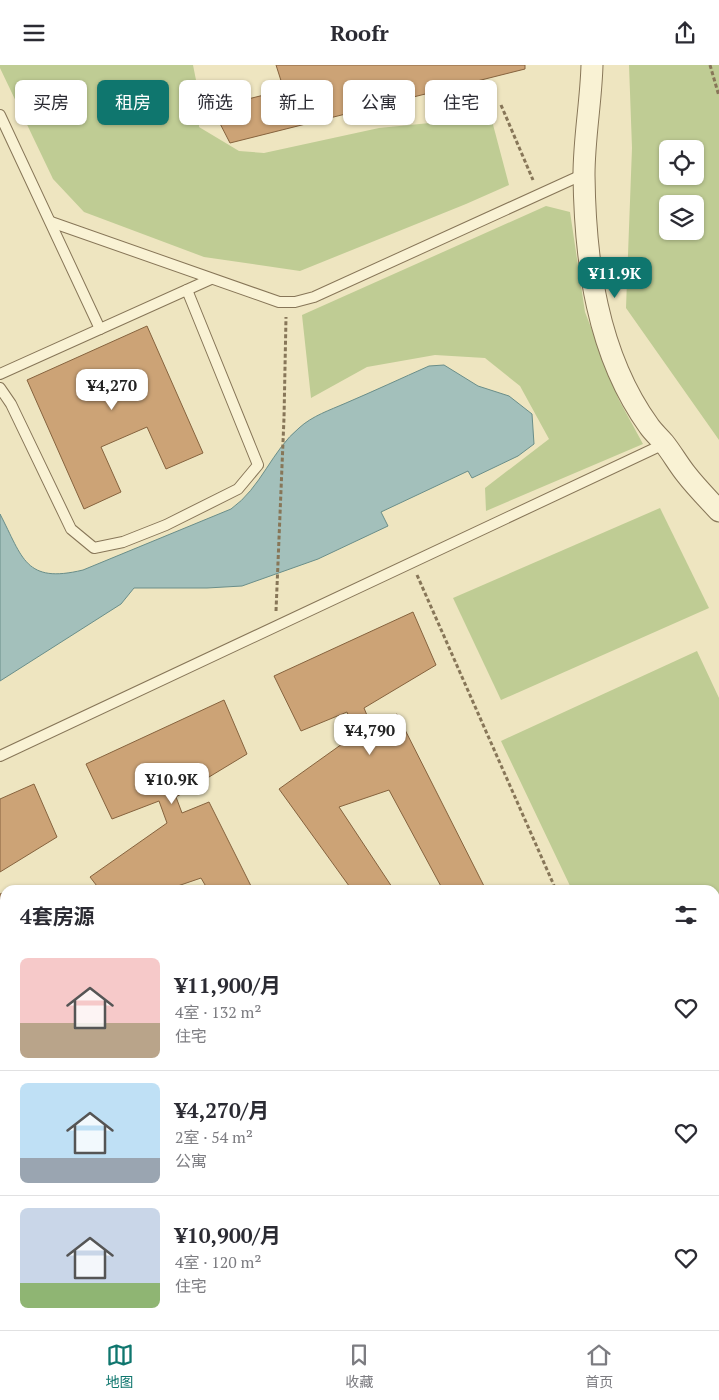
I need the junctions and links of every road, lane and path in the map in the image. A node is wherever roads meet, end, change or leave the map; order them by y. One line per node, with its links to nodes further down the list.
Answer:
1 (592, 65): 6 (street)
2 (710, 65): 3 (path)
3 (719, 96)
4 (501, 105): 7 (path)
5 (0, 115): 8 (lane)
6 (584, 174): 7 (lane); 15 (street)
7 (540, 195): 11 (lane)
8 (51, 222): 9 (lane); 12 (lane)
9 (211, 279): 10 (lane); 11 (lane)
10 (187, 290): 12 (lane); 14 (lane)
11 (286, 303): 18 (path)
12 (100, 329): 13 (lane)
13 (0, 374)
14 (0, 388)
15 (664, 443): 16 (street); 17 (lane)
16 (719, 511)
17 (412, 562): 18 (lane); 20 (path)
18 (275, 626): 19 (lane)
19 (0, 756)
20 (554, 885)

